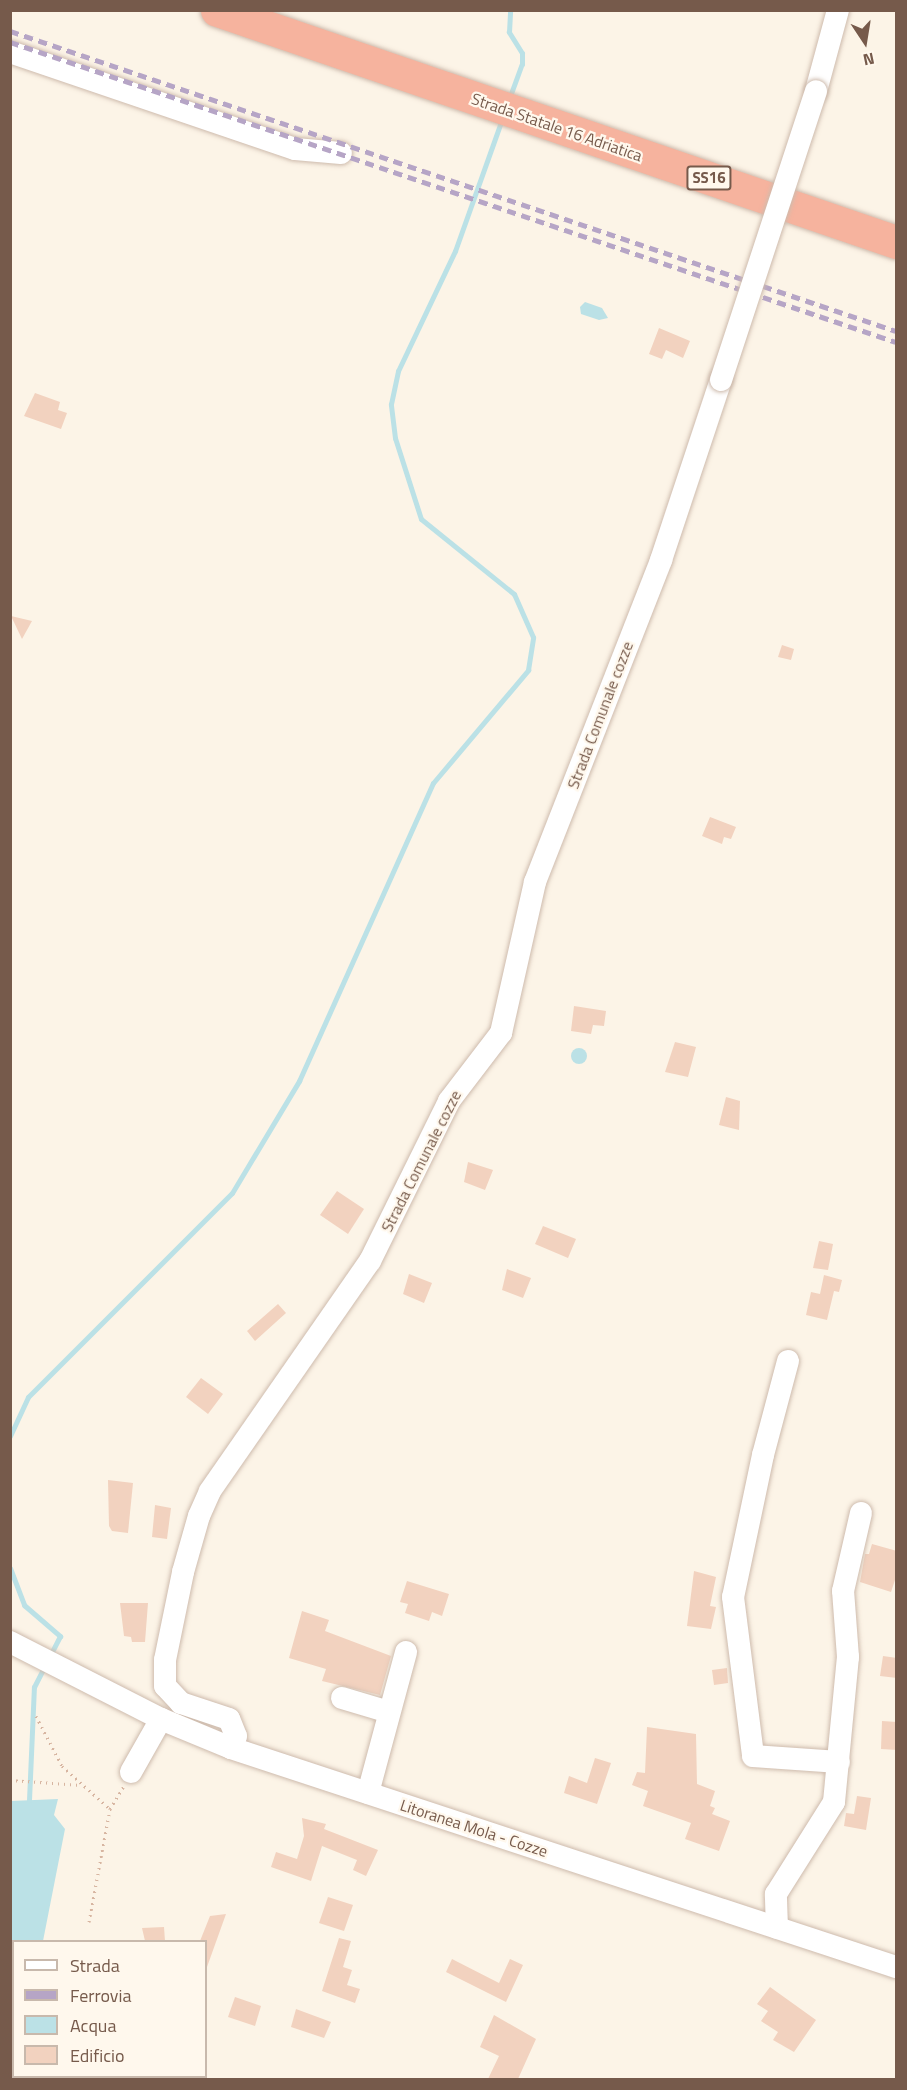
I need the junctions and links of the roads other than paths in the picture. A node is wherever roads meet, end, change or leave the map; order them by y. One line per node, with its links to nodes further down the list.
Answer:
1 (217, 10): 5 (highway, Strada Statale 16 Adriatica / SS16)
2 (280, 10): 5 (highway, Strada Statale 16 Adriatica / SS16)
3 (838, 10): 16 (street, Strada Comunale cozze, bridge)
4 (10, 51): 6 (street)
5 (511, 99): 7 (highway, Strada Statale 16 Adriatica / SS16); 8 (highway, Strada Statale 16 Adriatica / SS16)
6 (341, 153)
7 (897, 218)
8 (897, 242)
9 (788, 1361): 17 (street)
10 (861, 1513): 17 (street)
11 (20, 1647): 15 (street, Litoranea Mola - Cozze)
12 (406, 1652): 14 (street)
13 (342, 1698): 14 (street)
14 (389, 1712): 19 (street)
15 (161, 1719): 16 (street, Litoranea Mola - Cozze); 18 (street)
16 (231, 1748): 19 (street, Litoranea Mola - Cozze)
17 (839, 1762): 20 (street)
18 (131, 1772)
19 (368, 1793): 20 (street, Litoranea Mola - Cozze)
20 (777, 1928): 21 (street, Litoranea Mola - Cozze)
21 (897, 1966)

